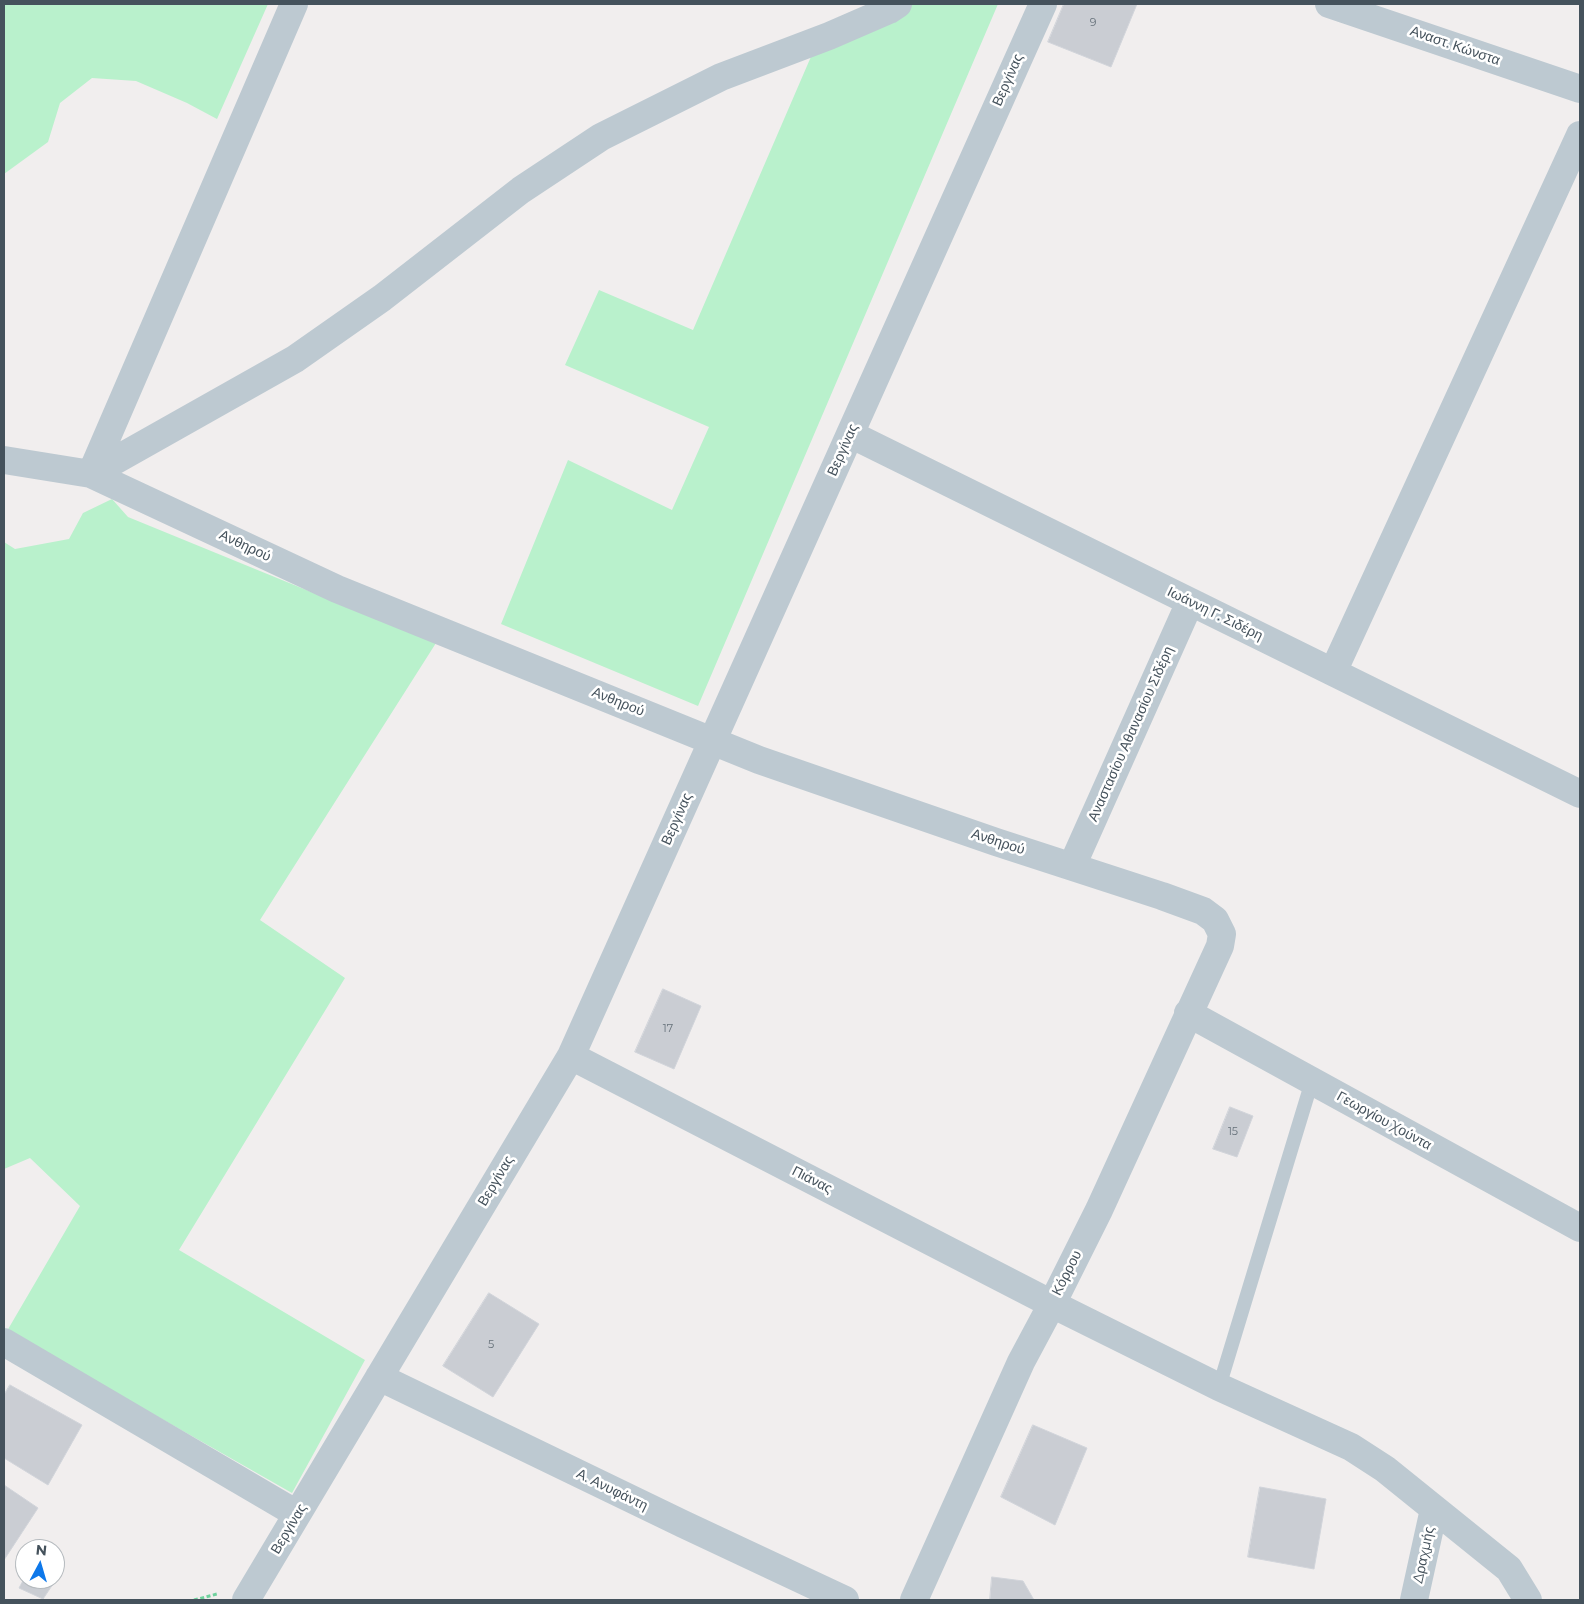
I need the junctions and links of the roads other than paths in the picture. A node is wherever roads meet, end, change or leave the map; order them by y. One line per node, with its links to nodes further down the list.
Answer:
1 (294, 4): 9 (street)
2 (898, 4): 9 (street)
3 (1043, 4): 7 (street, Βεργίνας)
4 (1329, 4): 5 (street, Αναστ. Κώνστα)
5 (1580, 89)
6 (1580, 136): 11 (street)
7 (850, 434): 10 (street, Ιωάννη Γ. Σιδέρη); 12 (street, Βεργίνας)
8 (4, 460): 9 (street, Ανθηρού)
9 (91, 474): 12 (street, Ανθηρού)
10 (1190, 602): 11 (street, Ιωάννη Γ. Σιδέρη); 14 (street, Αναστασίου Αθανασίου Σιδέρη)
11 (1333, 672): 13 (street, Ιωάννη Γ. Σιδέρη)
12 (712, 740): 14 (street, Ανθηρού); 17 (street, Βεργίνας)
13 (1580, 794)
14 (1072, 866): 15 (street, Ανθηρού)
15 (1220, 946): 16 (street, Κόρρου)
16 (1188, 1013): 18 (street, Γεωργίου Χούντα); 20 (street, Κόρρου)
17 (571, 1056): 20 (street, Πιάνας); 22 (street, Βεργίνας)
18 (1312, 1081): 19 (street, Γεωργίου Χούντα); 23 (lane)
19 (1580, 1228)
20 (1052, 1304): 23 (street, Πιάνας); 28 (street, Κόρρου)
21 (4, 1342): 25 (street)
22 (379, 1377): 25 (street, Βεργίνας); 27 (street, Α. Ανυφάντη)
23 (1219, 1387): 24 (street, Πιάνας)
24 (1434, 1509): 29 (street, Δραχμής); 30 (street, Πιάνας)
25 (297, 1514): 26 (street, Βεργίνας)
26 (246, 1600)
27 (845, 1600)
28 (914, 1600)
29 (1414, 1600)
30 (1528, 1600)

